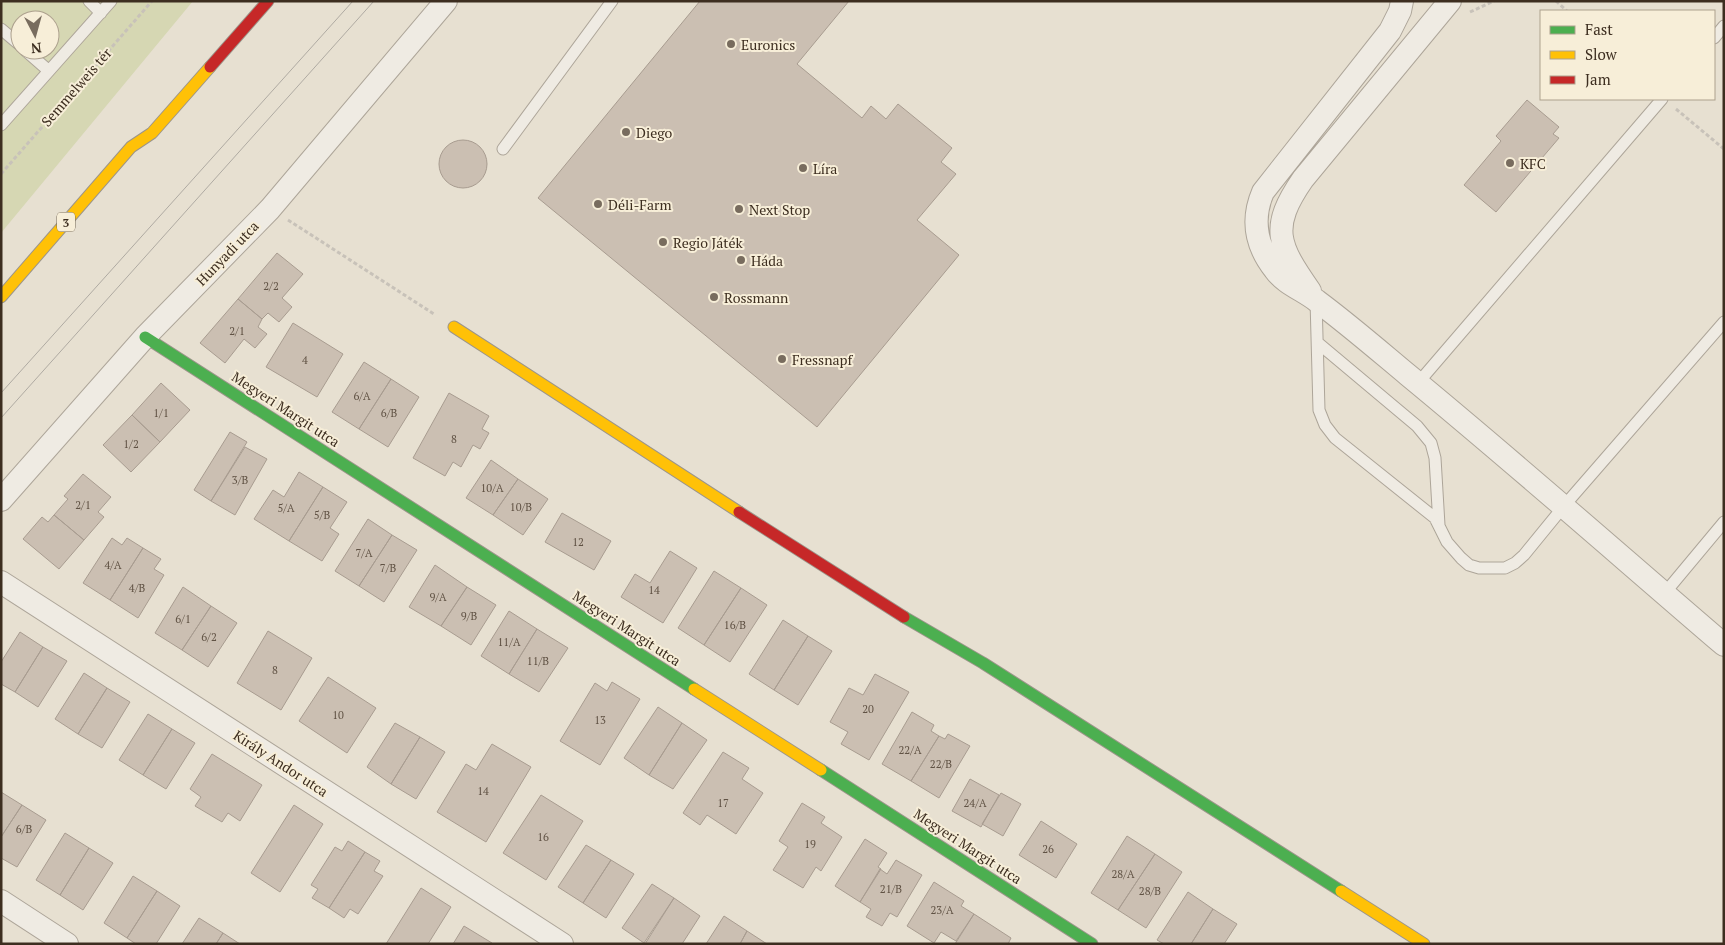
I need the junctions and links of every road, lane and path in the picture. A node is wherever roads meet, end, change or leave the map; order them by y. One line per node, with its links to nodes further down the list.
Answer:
1 (89, 1): 12 (lane)
2 (111, 1): 12 (lane)
3 (152, 1): 25 (path, Semmelweis tér)
4 (268, 1): 18 (street, 3)
5 (282, 1): 18 (street)
6 (446, 1): 26 (street, Hunyadi utca)
7 (612, 1): 23 (lane)
8 (1402, 1): 28 (street)
9 (1450, 1): 28 (street)
10 (1556, 1): 11 (path)
11 (1566, 10)
12 (101, 12): 16 (lane)
13 (1724, 26): 14 (lane)
14 (1715, 37)
15 (36, 60): 16 (lane)
16 (49, 71): 20 (lane)
17 (1661, 100): 33 (lane)
18 (178, 104): 22 (street, 3)
19 (1672, 105): 24 (path)
20 (2, 123)
21 (136, 131): 22 (street, 3)
22 (131, 147): 27 (street, 3)
23 (503, 149)
24 (1724, 149)
25 (1, 174)
26 (270, 208): 30 (path); 31 (street, Hunyadi utca)
27 (1, 297)
28 (1316, 300): 32 (lane); 33 (street)
29 (1724, 322): 35 (lane)
30 (454, 327): 46 (street)
31 (145, 337): 34 (street, Hunyadi utca); 42 (street, Megyeri Margit utca)
32 (1318, 343): 37 (lane); 37 (lane)
33 (1418, 383): 35 (street)
34 (1, 500)
35 (1564, 506): 37 (lane); 39 (street)
36 (1724, 522): 39 (lane)
37 (1439, 525)
38 (1, 582): 44 (street, Király Andor utca)
39 (1664, 594): 40 (street)
40 (1724, 645)
41 (1, 901): 43 (street)
42 (1066, 937): 45 (street, Megyeri Margit utca)
43 (67, 944)
44 (562, 944)
45 (1092, 944)
46 (1424, 944)

